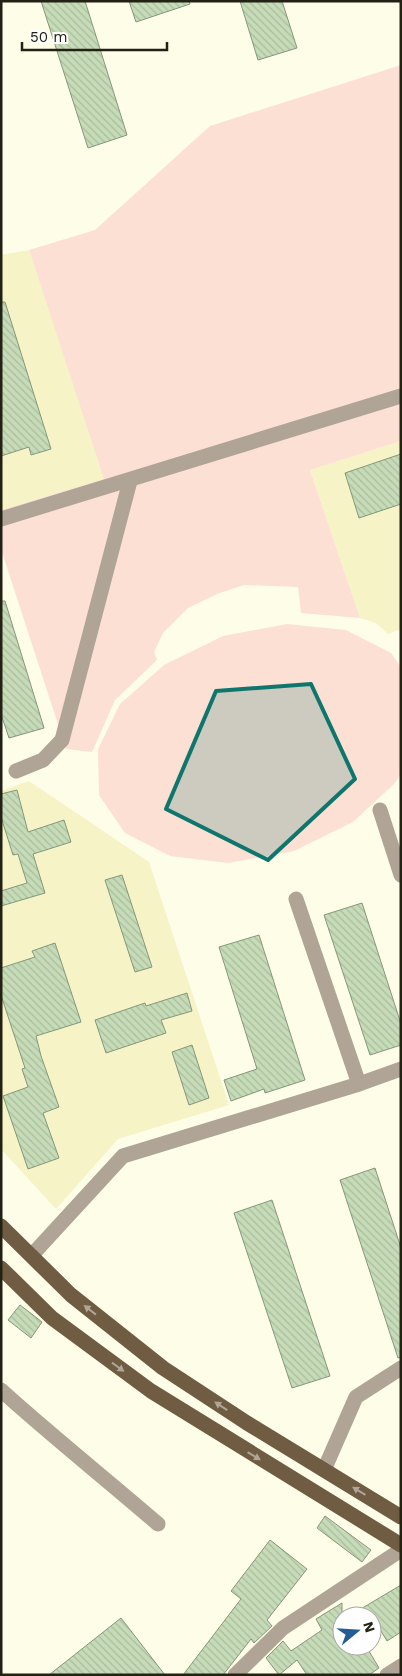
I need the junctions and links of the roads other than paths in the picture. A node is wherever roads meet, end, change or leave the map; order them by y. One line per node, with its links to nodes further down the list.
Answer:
1 (401, 396): 2 (street)
2 (130, 481): 3 (street); 4 (street)
3 (1, 519)
4 (16, 770)
5 (380, 810): 6 (street)
6 (401, 875)
7 (296, 899): 9 (street)
8 (401, 1069): 9 (street)
9 (359, 1084): 11 (street)
10 (1, 1226): 11 (main road)
11 (32, 1255): 15 (main road, one-way to 11)
12 (1, 1268): 18 (main road, one-way to 18)
13 (401, 1368): 15 (street)
14 (1, 1390): 17 (street)
15 (324, 1470): 16 (main road, one-way to 15)
16 (401, 1517)
17 (158, 1524)
18 (401, 1545)
19 (401, 1550): 21 (street)
20 (401, 1666): 22 (street)
21 (234, 1675)
22 (387, 1675)

